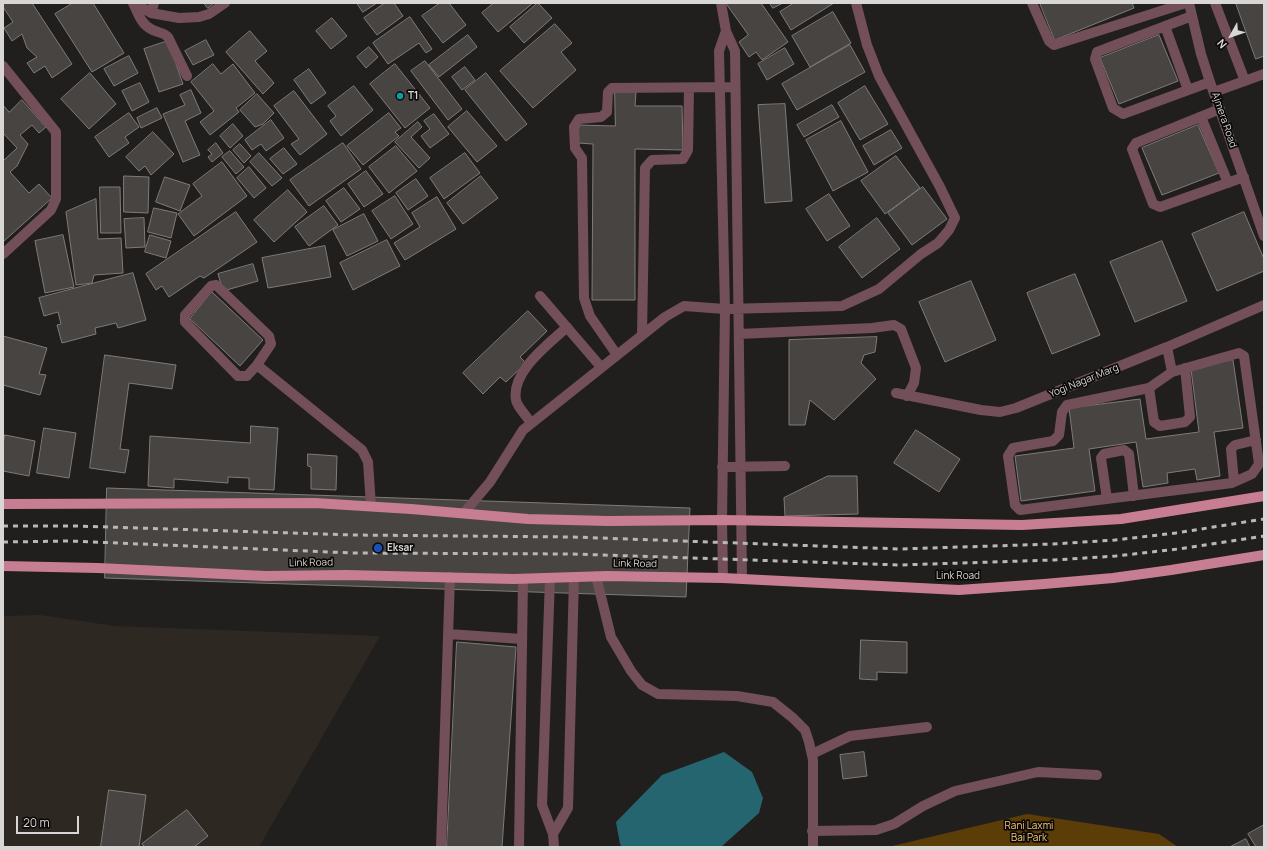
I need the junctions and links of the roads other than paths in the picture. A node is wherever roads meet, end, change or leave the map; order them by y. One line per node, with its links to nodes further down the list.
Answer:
1 (134, 3): 10 (street); 17 (street)
2 (154, 3): 10 (street)
3 (225, 3): 10 (street)
4 (721, 3): 14 (street)
5 (856, 3): 36 (street)
6 (1032, 3): 11 (street)
7 (1148, 3): 11 (street)
8 (1188, 3): 11 (street); 12 (street, Ajmera Road)
9 (1215, 3): 18 (street)
10 (151, 13)
11 (1152, 13)
12 (1192, 16): 13 (street); 19 (street, Ajmera Road)
13 (1165, 26): 23 (street); 23 (street)
14 (726, 31): 20 (street); 21 (street)
15 (3, 66): 32 (street)
16 (1264, 74): 18 (street)
17 (187, 76)
18 (1245, 81): 24 (street)
19 (1210, 82): 23 (street); 24 (street, Ajmera Road)
20 (720, 87): 21 (street); 22 (street); 28 (street)
21 (735, 87): 29 (street)
22 (689, 88): 39 (street); 41 (street)
23 (1188, 90)
24 (1214, 92): 25 (street, Ajmera Road)
25 (1220, 109): 26 (street); 27 (street, Ajmera Road)
26 (1201, 117): 30 (street); 30 (street)
27 (1244, 178): 30 (street); 31 (street, Ajmera Road)
28 (722, 183): 29 (street); 35 (street)
29 (736, 183): 36 (street)
30 (1228, 183)
31 (1264, 236)
32 (3, 254)
33 (540, 296): 37 (street)
34 (1264, 305): 40 (street, Yogi Nagar Marg)
35 (725, 309): 36 (street); 39 (street); 53 (street)
36 (738, 309): 38 (street)
37 (567, 327): 43 (street); 49 (street)
38 (739, 334): 48 (street); 51 (street)
39 (642, 335): 41 (street)
40 (1167, 347): 45 (street); 48 (street, Yogi Nagar Marg)
41 (617, 355): 43 (street)
42 (257, 365): 42 (street); 59 (street)
43 (601, 367): 49 (street)
44 (1185, 368): 45 (street); 46 (street); 50 (street)
45 (1172, 372): 46 (street)
46 (1149, 388): 57 (street)
47 (896, 393): 48 (street, Yogi Nagar Marg)
48 (907, 396)
49 (531, 423): 60 (street)
50 (1256, 440): 54 (street); 54 (street)
51 (740, 466): 52 (street); 53 (street); 62 (street)
52 (785, 466)
53 (722, 467): 61 (street)
54 (1234, 482): 55 (street)
55 (1134, 496): 57 (street); 57 (street)
56 (1264, 496): 62 (main road)
57 (1107, 499)
58 (3, 504): 59 (main road)
59 (371, 506): 60 (main road)
60 (464, 513): 61 (main road)
61 (722, 520): 62 (main road); 69 (street)
62 (741, 520): 71 (street)
63 (1264, 555): 71 (main road, Link Road)
64 (3, 566): 66 (main road, Link Road)
65 (596, 576): 67 (main road, Link Road); 69 (main road, Link Road); 75 (street)
66 (450, 577): 70 (main road, Link Road); 72 (street)
67 (574, 577): 68 (main road, Link Road); 78 (street)
68 (550, 578): 70 (main road, Link Road); 78 (street)
69 (724, 578): 71 (main road, Link Road)
70 (523, 579): 73 (street)
71 (742, 579)
72 (448, 634): 73 (street); 79 (street)
73 (522, 639): 80 (street)
74 (926, 727): 75 (street)
75 (812, 754): 77 (street)
76 (1097, 775): 77 (street)
77 (812, 831): 82 (street)
78 (553, 834): 81 (street)
79 (441, 847)
80 (519, 847)
81 (554, 847)
82 (812, 847)

